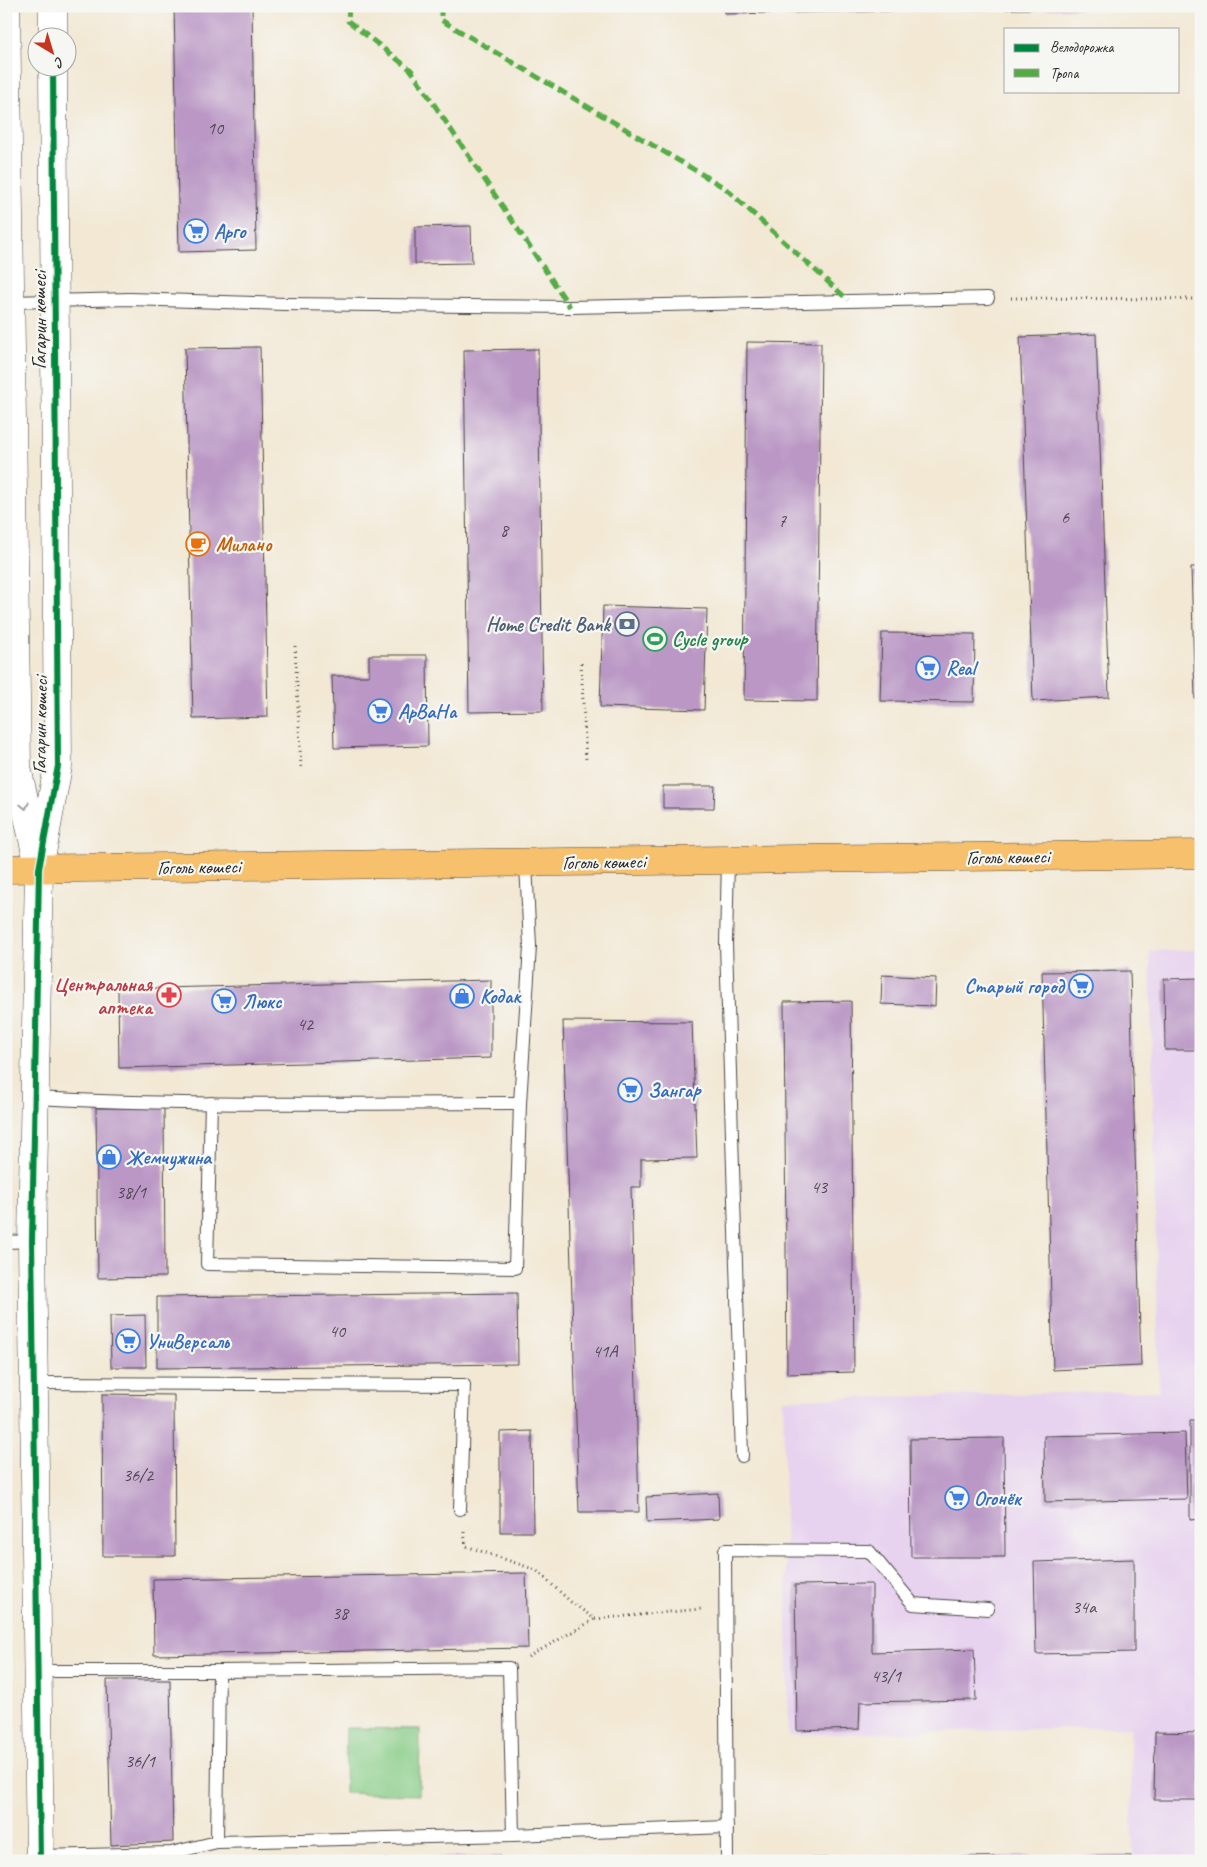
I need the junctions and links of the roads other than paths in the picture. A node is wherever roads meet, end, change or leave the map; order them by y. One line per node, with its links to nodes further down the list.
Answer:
1 (6, 6): 6 (street, Гагарин көшесі)
2 (52, 6): 3 (street)
3 (53, 28)
4 (53, 78): 7 (street, Гагарин көшесі)
5 (988, 298): 7 (lane)
6 (10, 302): 7 (lane); 12 (street, Гагарин көшесі, one-way to 12)
7 (56, 302): 12 (street, Гагарин көшесі)
8 (1201, 854): 9 (main road, Гоголь көшесі)
9 (728, 860): 10 (main road, Гоголь көшесі); 18 (lane)
10 (526, 863): 12 (main road, Гоголь көшесі); 15 (lane)
11 (6, 869): 12 (main road, Гоголь көшесі)
12 (39, 869): 13 (street, Гагарин көшесі)
13 (35, 1098): 14 (lane); 16 (street, Гагарин көшесі)
14 (211, 1103): 15 (lane); 15 (lane)
15 (520, 1103)
16 (19, 1242): 17 (street, Гагарин көшесі)
17 (34, 1383): 19 (lane); 21 (street, Гагарин көшесі)
18 (742, 1456)
19 (460, 1509)
20 (988, 1609): 23 (lane)
21 (38, 1671): 22 (lane); 26 (street, Гагарин көшесі)
22 (219, 1671): 24 (lane); 25 (lane)
23 (727, 1827): 24 (lane); 27 (lane)
24 (513, 1835): 25 (lane)
25 (218, 1842): 26 (lane)
26 (40, 1858)
27 (727, 1861)

